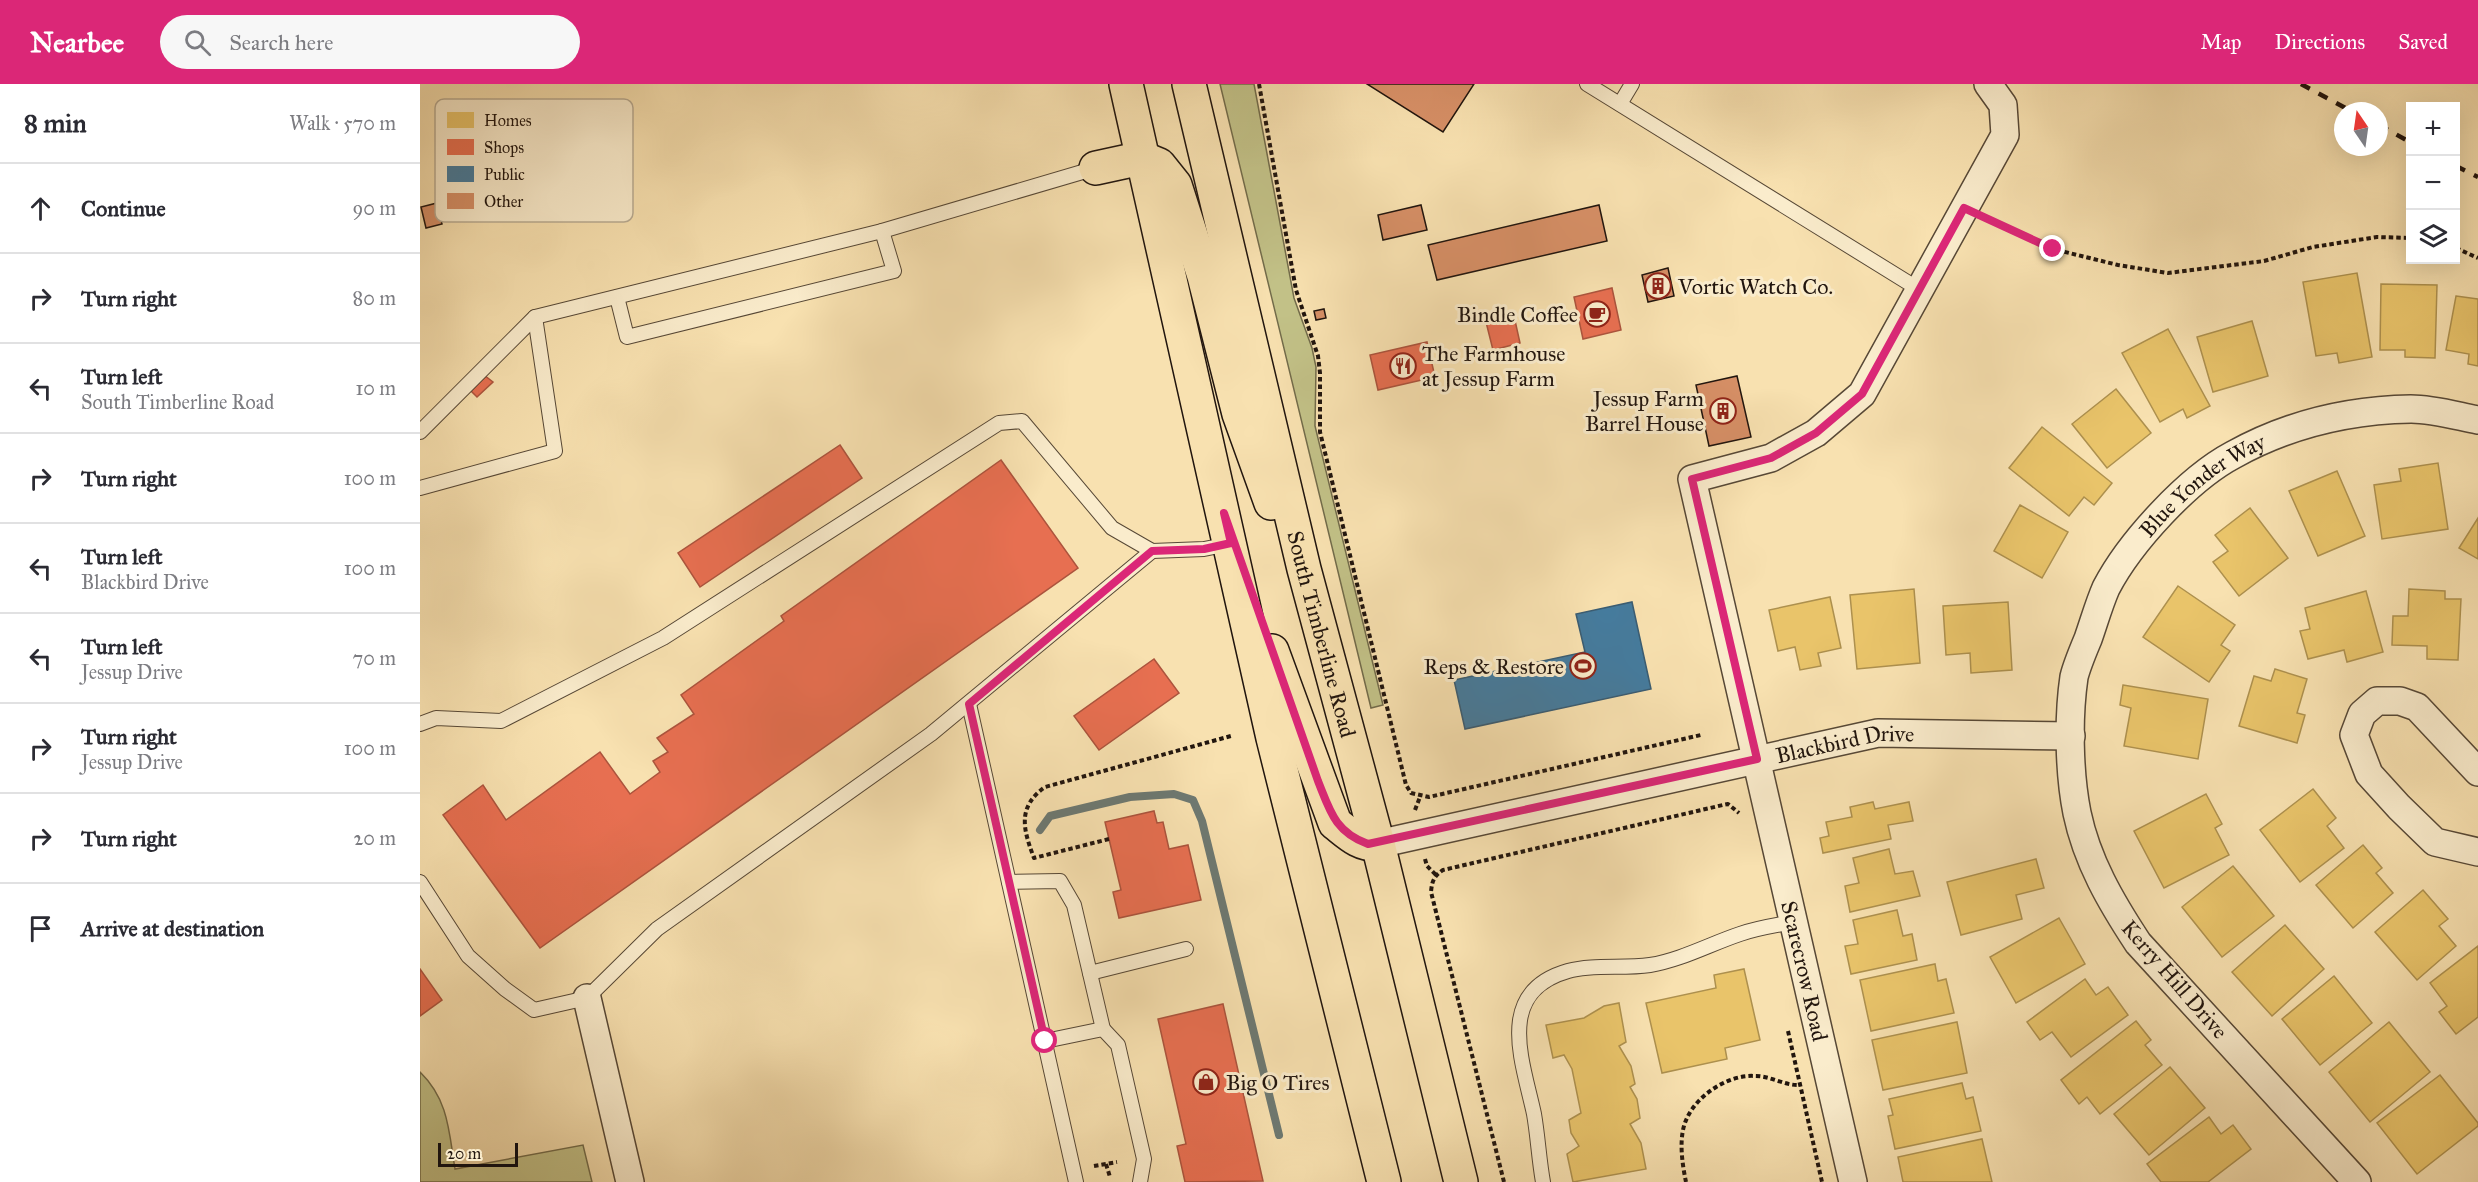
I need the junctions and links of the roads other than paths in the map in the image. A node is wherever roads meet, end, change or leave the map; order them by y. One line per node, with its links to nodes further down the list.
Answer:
1 (1126, 84): 7 (main road)
2 (1188, 84): 18 (main road, South Timberline Road)
3 (1587, 84): 6 (lane)
4 (1632, 84): 6 (lane)
5 (1988, 84): 10 (street)
6 (1620, 104): 10 (lane)
7 (1142, 158): 8 (main road); 16 (main road); 18 (main road)
8 (1096, 168): 9 (lane)
9 (882, 231): 11 (lane); 11 (lane)
10 (1920, 290): 22 (street, Scarecrow Road)
11 (617, 297): 12 (lane)
12 (535, 317): 14 (lane); 15 (lane)
13 (2478, 420): 21 (street, Blue Yonder Way)
14 (420, 432)
15 (420, 488)
16 (1227, 528): 17 (lane); 24 (main road); 37 (main road)
17 (1152, 551): 19 (lane); 20 (lane)
18 (1304, 569): 24 (main road, South Timberline Road)
19 (969, 704): 27 (lane); 31 (lane)
20 (420, 724)
21 (2072, 736): 22 (street, Blackbird Drive); 41 (street, Kerry Hill Drive)
22 (1757, 759): 24 (street, Blackbird Drive); 28 (street, Scarecrow Road)
23 (2478, 772): 25 (street)
24 (1378, 844): 38 (main road, South Timberline Road)
25 (2478, 852)
26 (420, 882): 31 (lane)
27 (1009, 882): 30 (lane); 33 (lane)
28 (1794, 922): 39 (lane); 40 (street, Scarecrow Road)
29 (1186, 949): 30 (lane)
30 (1090, 973): 32 (lane)
31 (587, 998): 34 (street)
32 (1103, 1029): 33 (lane); 36 (lane)
33 (1045, 1041): 35 (lane)
34 (630, 1182)
35 (1076, 1182)
36 (1140, 1182)
37 (1383, 1182)
38 (1461, 1182)
39 (1543, 1182)
40 (1852, 1182)
41 (2357, 1182)

